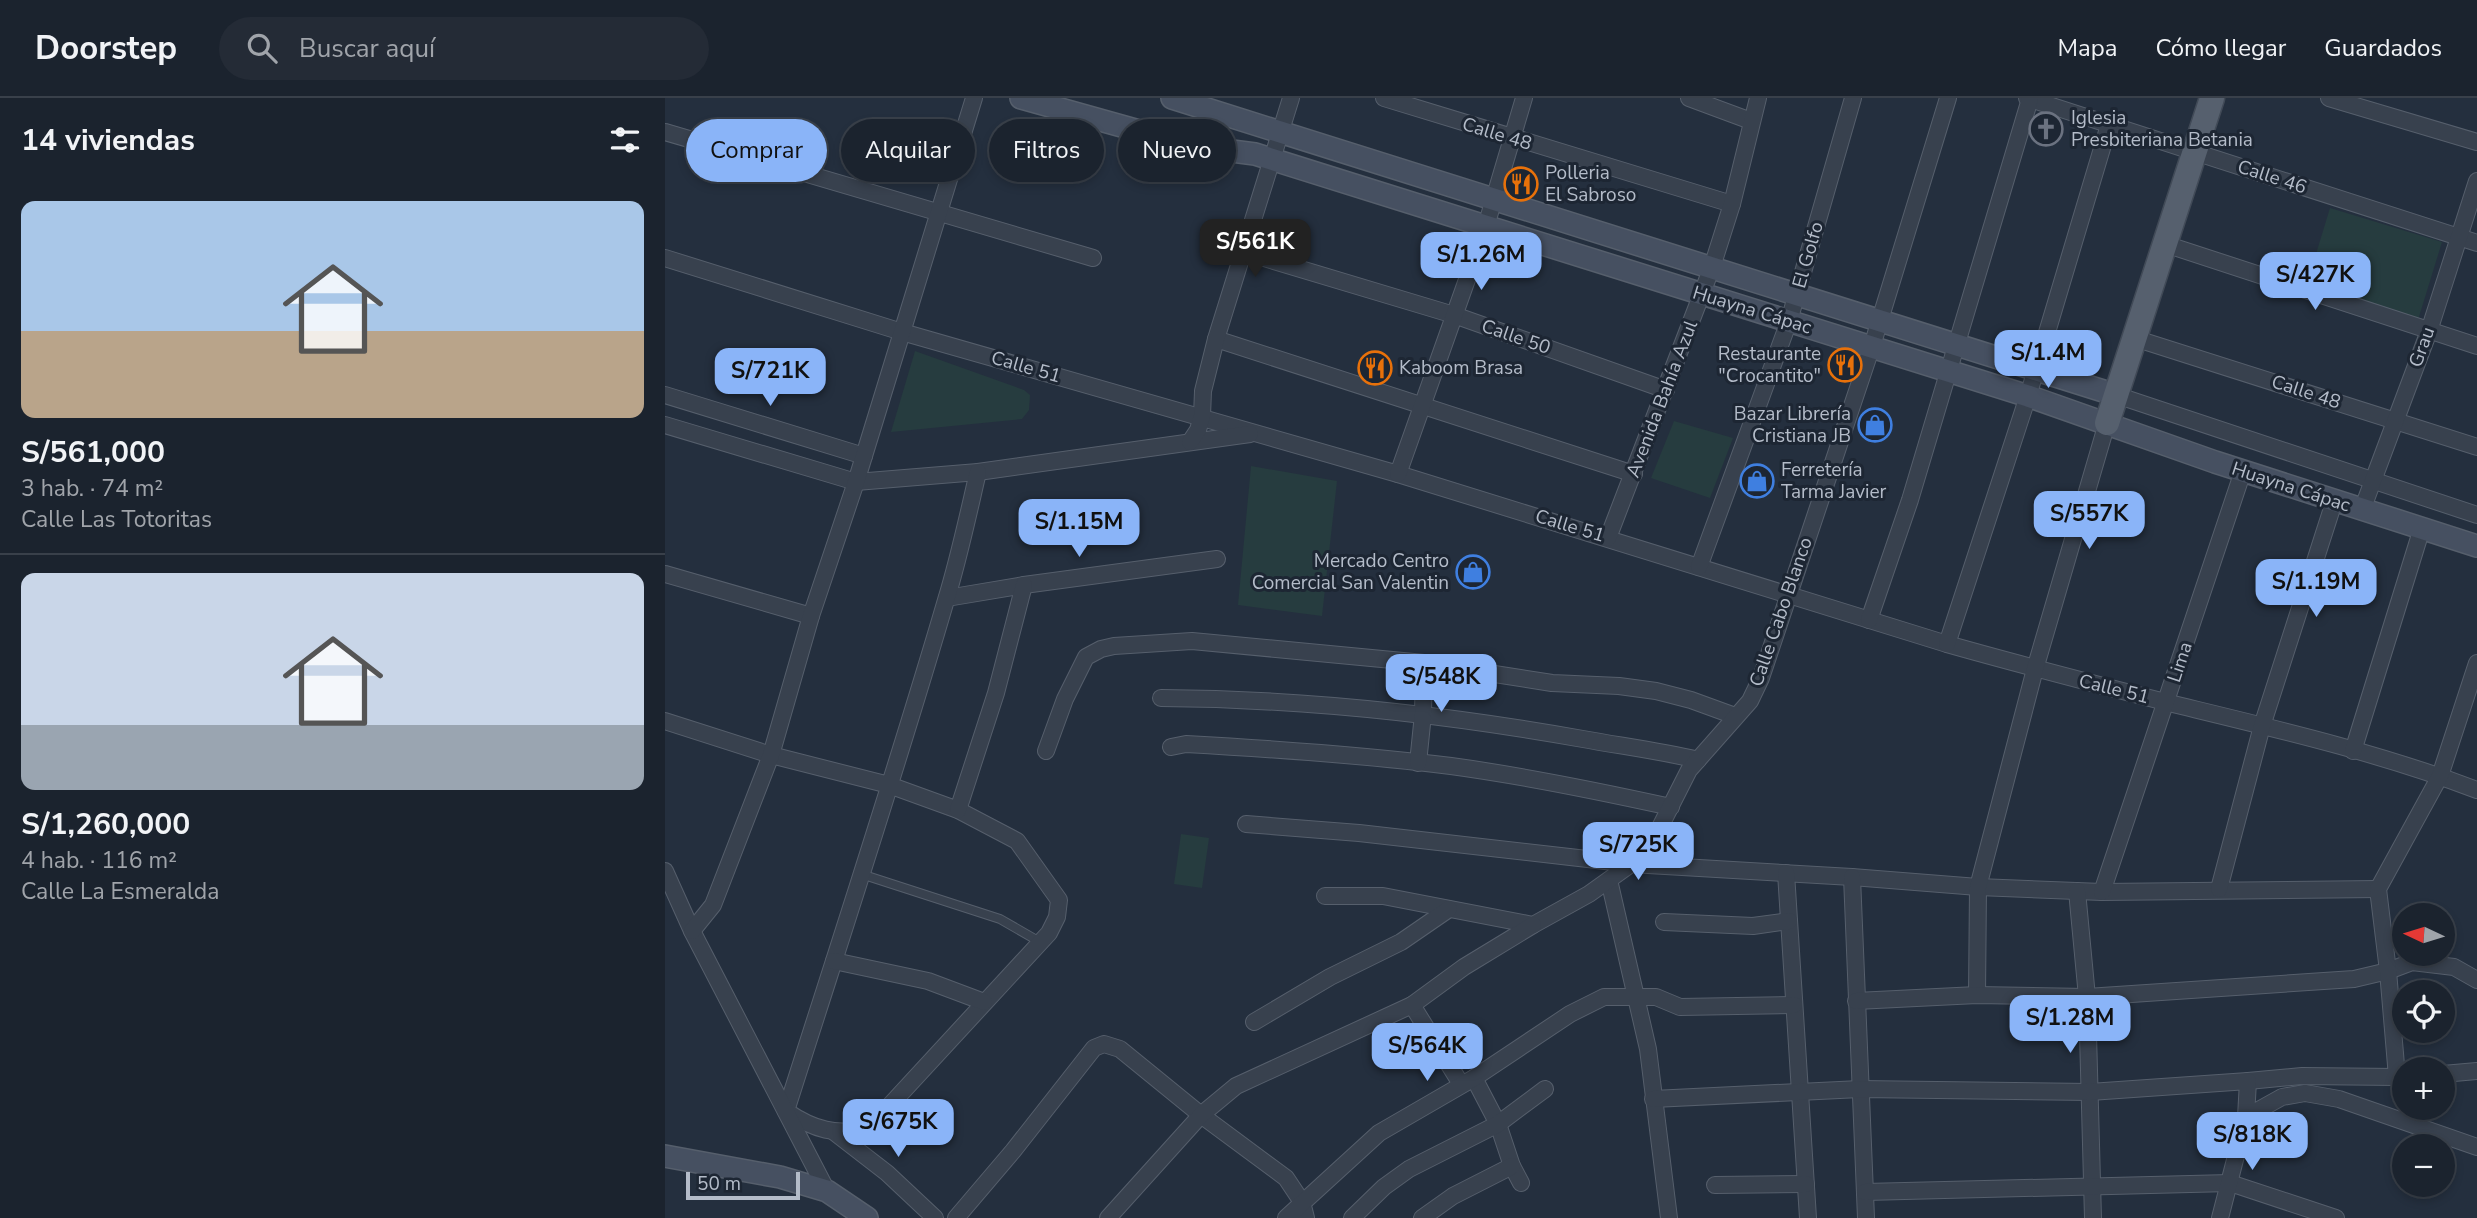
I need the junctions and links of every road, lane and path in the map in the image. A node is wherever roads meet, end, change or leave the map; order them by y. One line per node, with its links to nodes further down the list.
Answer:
1 (974, 98): 25 (street)
2 (1021, 98): 21 (main road, Huayna Cápac)
3 (1172, 98): 16 (main road, Huayna Cápac)
4 (1291, 98): 16 (street)
5 (1384, 98): 18 (street, Calle 48)
6 (1524, 98): 18 (street)
7 (1689, 98): 14 (street)
8 (1758, 98): 14 (street, Avenida Bahía Azul)
9 (1853, 98): 35 (street, El Golfo)
10 (1948, 98): 38 (street, Calle Cabo Blanco)
11 (2212, 98): 20 (main road)
12 (2329, 98): 19 (street)
13 (2029, 99): 15 (street, Calle 46); 43 (street)
14 (1751, 121): 24 (street, Avenida Bahía Azul)
15 (2109, 125): 20 (street, Calle 46); 46 (street)
16 (1279, 131): 21 (street); 23 (main road, Huayna Cápac)
17 (665, 132): 25 (street)
18 (1513, 139): 23 (street); 24 (street, Calle 48)
19 (2477, 142)
20 (2195, 152): 27 (street, Calle 46); 29 (main road)
21 (1271, 159): 26 (main road, Huayna Cápac); 30 (street)
22 (2477, 181): 27 (street, Grau)
23 (1494, 199): 26 (street); 33 (main road, Huayna Cápac)
24 (1732, 204): 33 (street, Avenida Bahía Azul)
25 (937, 212): 32 (street); 40 (street)
26 (1486, 226): 34 (main road, Huayna Cápac); 36 (street)
27 (2459, 237): 28 (street, Calle 46); 39 (street, Grau)
28 (2477, 243)
29 (2165, 244): 39 (street); 41 (main road)
30 (1244, 253): 36 (street, Calle 50); 42 (street)
31 (665, 258): 40 (street, Calle 51)
32 (1093, 258)
33 (1712, 267): 34 (street, Avenida Bahía Azul); 35 (main road, Huayna Cápac)
34 (1702, 295): 37 (main road, Huayna Cápac); 48 (street, Avenida Bahía Azul)
35 (1797, 295): 37 (street, El Golfo); 38 (main road, Huayna Cápac)
36 (1454, 315): 48 (street, Calle 50); 52 (street)
37 (1789, 321): 44 (main road, Huayna Cápac); 74 (street, El Golfo)
38 (1880, 321): 43 (main road, Huayna Cápac); 44 (street, Calle Cabo Blanco)
39 (2429, 331): 45 (street); 54 (street, Grau)
40 (902, 332): 53 (street, Calle 51); 60 (street)
41 (2134, 338): 49 (main road); 54 (street, Calle 48)
42 (1216, 339): 52 (street); 53 (street)
43 (1958, 345): 46 (main road, Huayna Cápac); 47 (street)
44 (1872, 346): 47 (main road, Huayna Cápac); 77 (street, Calle Cabo Blanco)
45 (2477, 346)
46 (2035, 369): 49 (main road, Huayna Cápac); 51 (street)
47 (1950, 371): 51 (main road, Huayna Cápac); 80 (street)
48 (1666, 390): 64 (street, Avenida Bahía Azul)
49 (2116, 395): 55 (main road); 65 (street, Huayna Cápac)
50 (665, 396): 60 (street)
51 (2028, 396): 55 (main road, Huayna Cápac); 81 (street)
52 (1423, 405): 63 (street); 64 (street)
53 (1202, 416): 57 (street, Calle 51); 58 (street)
54 (2395, 421): 59 (street, Calle 48); 65 (street, Grau)
55 (2107, 423): 61 (main road, Huayna Cápac); 84 (street)
56 (665, 425): 66 (street)
57 (1258, 433): 58 (street); 63 (street, Calle 51)
58 (1190, 442): 62 (street)
59 (2477, 447)
60 (864, 456): 66 (street)
61 (2243, 471): 67 (main road, Huayna Cápac); 86 (street, Lima)
62 (978, 472): 66 (street); 78 (street)
63 (1398, 474): 71 (street, Calle 51)
64 (1634, 474): 71 (street, Avenida Bahía Azul)
65 (2373, 480): 68 (street, Grau); 69 (street, Huayna Cápac)
66 (856, 482): 79 (street)
67 (2334, 502): 68 (main road, Huayna Cápac); 90 (street)
68 (2361, 510): 70 (main road, Huayna Cápac)
69 (2477, 515)
70 (2422, 528): 72 (main road, Huayna Cápac); 93 (street)
71 (1608, 538): 74 (street, Calle 51)
72 (2477, 546)
73 (1217, 559): 76 (street)
74 (1699, 567): 77 (street, Calle 51)
75 (665, 574): 79 (street)
76 (1024, 585): 78 (street); 101 (street)
77 (1788, 596): 80 (street, Calle 51); 88 (street, Calle Cabo Blanco)
78 (947, 598): 98 (street)
79 (811, 616): 94 (street)
80 (1869, 620): 81 (street, Calle 51)
81 (1947, 644): 84 (street, Calle 51)
82 (1425, 663): 87 (street); 88 (street); 92 (street)
83 (2477, 663): 97 (street)
84 (2035, 669): 86 (street, Calle 51); 109 (street)
85 (1161, 698): 87 (street)
86 (2167, 702): 90 (street, Calle 51); 113 (street, Lima)
87 (1423, 714): 95 (street); 96 (street)
88 (1735, 716): 95 (street, Calle Cabo Blanco)
89 (665, 722): 94 (street)
90 (2262, 726): 93 (street, Calle 51); 110 (street)
91 (1171, 747): 96 (street)
92 (1046, 751)
93 (2353, 751): 97 (street, Calle 51)
94 (771, 755): 98 (street); 119 (street)
95 (1698, 760): 100 (street, Calle Cabo Blanco)
96 (1418, 763): 100 (street)
97 (2440, 776): 99 (street, Calle 51); 111 (street)
98 (889, 785): 101 (street); 106 (street)
99 (2477, 790)
100 (1671, 807): 103 (street, Calle Cabo Blanco)
101 (957, 810): 120 (street)
102 (1246, 824): 103 (street)
103 (1631, 864): 105 (street); 108 (street, Calle Cabo Blanco)
104 (665, 871): 119 (street)
105 (1786, 873): 107 (street); 116 (street)
106 (861, 874): 120 (lane); 121 (street)
107 (1852, 877): 109 (street); 127 (street)
108 (1609, 880): 118 (street, Calle Cabo Blanco); 125 (street)
109 (1978, 887): 112 (street); 124 (street)
110 (2219, 889): 111 (street); 113 (street)
111 (2378, 889): 122 (street)
112 (2077, 891): 113 (street); 126 (street)
113 (2102, 892)
114 (1325, 896): 115 (street)
115 (1449, 909): 118 (street); 131 (street)
116 (1789, 921): 117 (street); 130 (street)
117 (1664, 922)
118 (1533, 925): 129 (street, Calle Cabo Blanco)
119 (692, 931): 143 (street)
120 (1040, 942): 128 (street)
121 (834, 961): 128 (street); 143 (street)
122 (2388, 971): 123 (street); 126 (street); 132 (street)
123 (2477, 980)
124 (1977, 995): 126 (street); 127 (street)
125 (1636, 997): 130 (street); 136 (street); 142 (street)
126 (2087, 997): 141 (street)
127 (1856, 1001): 138 (street)
128 (984, 1002): 147 (street)
129 (1412, 1005): 136 (street); 144 (street, Calle Cabo Blanco)
130 (1794, 1005): 140 (street)
131 (1254, 1023)
132 (2399, 1057)
133 (2477, 1071): 134 (street)
134 (2455, 1073)
135 (2392, 1077): 137 (street)
136 (1468, 1081): 146 (street); 158 (street)
137 (2248, 1082): 141 (street); 145 (street)
138 (1860, 1089): 140 (street); 141 (street); 157 (street)
139 (1545, 1090): 146 (street)
140 (1800, 1092): 142 (street); 153 (street)
141 (2090, 1092): 155 (street)
142 (1653, 1099): 166 (street)
143 (786, 1111): 147 (street); 156 (street)
144 (1201, 1115): 158 (street); 161 (street); 162 (street, Calle Cabo Blanco)
145 (2246, 1116): 148 (street); 152 (street)
146 (1498, 1124): 150 (street); 164 (street)
147 (834, 1132): 160 (street)
148 (2477, 1147)
149 (665, 1156): 156 (main road)
150 (1512, 1166): 151 (street); 165 (street)
151 (1521, 1183)
152 (2230, 1183): 155 (street); 170 (street); 171 (street)
153 (1805, 1184): 154 (street); 167 (street)
154 (1715, 1185)
155 (2092, 1186): 157 (street); 169 (street)
156 (827, 1191): 159 (main road)
157 (1865, 1192): 168 (street)
158 (1304, 1210): 163 (street)
159 (867, 1218)
160 (935, 1218)
161 (955, 1218)
162 (1108, 1218)
163 (1286, 1218)
164 (1352, 1218)
165 (1423, 1218)
166 (1669, 1218)
167 (1808, 1218)
168 (1865, 1218)
169 (2092, 1218)
170 (2220, 1218)
171 (2336, 1218)

